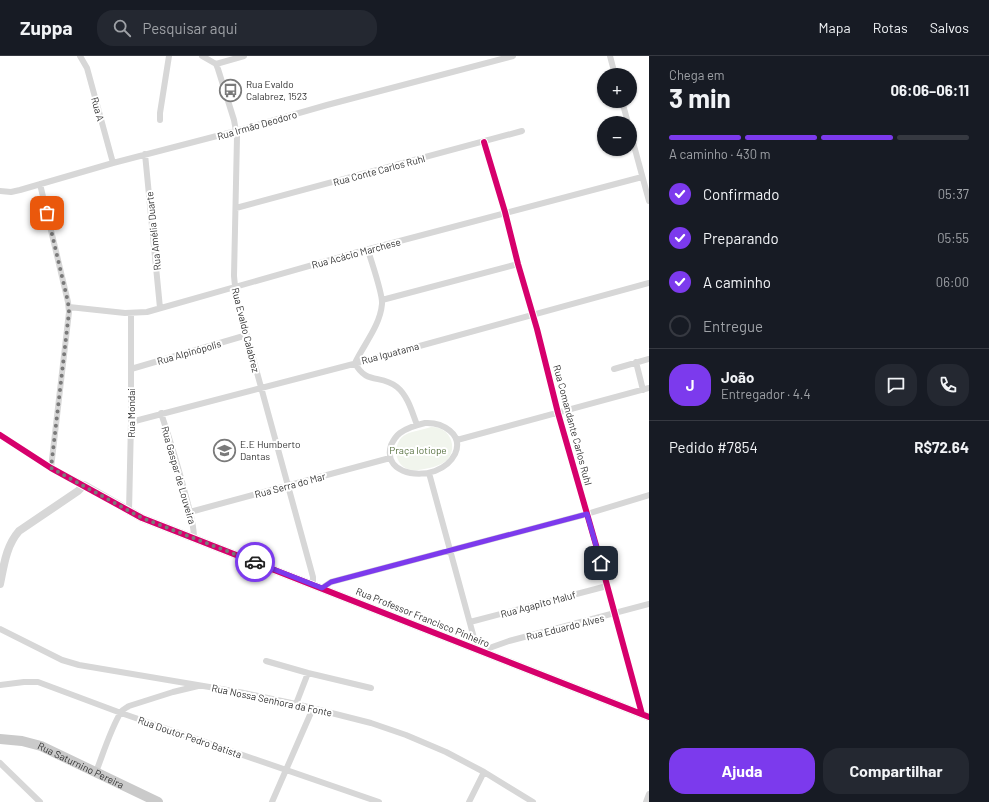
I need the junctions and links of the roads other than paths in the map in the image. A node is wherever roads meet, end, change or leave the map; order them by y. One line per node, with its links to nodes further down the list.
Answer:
1 (80, 56): 15 (street, Rua A)
2 (169, 56): 9 (street)
3 (202, 56): 7 (street)
4 (244, 56): 7 (street)
5 (513, 56): 10 (street, Rua Irmão Deodoro)
6 (610, 56): 8 (street)
7 (216, 64): 10 (street, Rua Evaldo Calabrez)
8 (613, 68)
9 (160, 120)
10 (236, 131): 13 (street, Rua Irmão Deodoro); 21 (street, Rua Evaldo Calabrez)
11 (522, 131): 12 (street, Rua Conte Carlos Ruhl)
12 (484, 142): 21 (street, Rua Conte Carlos Ruhl); 22 (street, Rua Comandante Carlos Ruhl)
13 (145, 154): 15 (street, Rua Irmão Deodoro); 29 (street, Rua Amélia Duarte)
14 (637, 156): 16 (street)
15 (113, 163): 17 (street, Rua Irmão Deodoro)
16 (642, 176): 18 (street); 22 (street, Rua Acácio Marchese)
17 (40, 184): 19 (street, Rua Irmão Deodoro); 28 (street)
18 (647, 184): 20 (street)
19 (0, 191)
20 (649, 201)
21 (236, 208): 26 (street, Rua Evaldo Calabrez)
22 (505, 212): 23 (street, Rua Acácio Marchese); 24 (street, Rua Comandante Carlos Ruhl)
23 (368, 250): 26 (street, Rua Acácio Marchese); 27 (street)
24 (518, 264): 27 (street); 31 (street, Rua Comandante Carlos Ruhl)
25 (649, 283): 31 (street, Rua Iguatama)
26 (235, 287): 29 (street, Rua Acácio Marchese); 32 (street, Rua Evaldo Calabrez)
27 (382, 300): 35 (street)
28 (69, 307): 30 (street, Rua Acácio Marchese); 47 (street)
29 (160, 308): 30 (street, Rua Acácio Marchese)
30 (131, 313): 36 (street, Rua Mondai)
31 (532, 314): 35 (street, Rua Iguatama); 41 (street, Rua Comandante Carlos Ruhl)
32 (247, 335): 36 (street, Rua Alpinópolis); 38 (street, Rua Evaldo Calabrez)
33 (649, 359): 34 (street)
34 (636, 362): 37 (street); 39 (street)
35 (355, 363): 38 (street, Rua Iguatama); 43 (street)
36 (131, 369): 42 (street, Rua Mondai)
37 (614, 369)
38 (261, 387): 40 (street, Rua Iguatama); 50 (street, Rua Evaldo Calabrez)
39 (646, 389): 41 (street)
40 (161, 413): 42 (street, Rua Iguatama); 53 (street, Rua Gaspar de Louveira)
41 (558, 413): 45 (street); 54 (street, Rua Comandante Carlos Ruhl)
42 (131, 422): 52 (street, Rua Mondai)
43 (417, 425): 45 (street); 46 (street)
44 (0, 435): 47 (street, Rua Professor Francisco Pinheiro)
45 (457, 440): 48 (street)
46 (390, 458): 48 (street); 50 (street, Rua Serra do Mar)
47 (51, 468): 49 (street, Rua Professor Francisco Pinheiro)
48 (429, 473): 56 (street)
49 (84, 486): 52 (street, Rua Professor Francisco Pinheiro); 57 (street)
50 (289, 486): 53 (street, Rua Serra do Mar); 58 (street, Rua Evaldo Calabrez)
51 (649, 495): 54 (street)
52 (129, 512): 55 (street, Rua Professor Francisco Pinheiro)
53 (190, 512): 55 (street, Rua Gaspar de Louveira)
54 (587, 514): 56 (street); 59 (street, Rua Comandante Carlos Ruhl)
55 (194, 538): 58 (street, Rua Professor Francisco Pinheiro)
56 (450, 551): 60 (street); 63 (street)
57 (0, 584)
58 (314, 585): 60 (street, Rua Professor Francisco Pinheiro)
59 (607, 586): 62 (street, Rua Comandante Carlos Ruhl); 63 (street, Rua Agapito Maluf)
60 (322, 588): 65 (street, Rua Professor Francisco Pinheiro)
61 (649, 604): 62 (street, Rua Eduardo Alves)
62 (615, 614): 65 (street, Rua Eduardo Alves); 74 (street, Rua Comandante Carlos Ruhl)
63 (470, 622): 65 (street)
64 (0, 629): 69 (street, Rua Nossa Senhora da Fonte)
65 (479, 650): 74 (street, Rua Professor Francisco Pinheiro)
66 (266, 661): 67 (street)
67 (308, 673): 70 (street); 71 (street)
68 (0, 685): 73 (street, Rua Doutor Pedro Batista)
69 (201, 686): 71 (street, Rua Nossa Senhora da Fonte); 73 (street)
70 (371, 688)
71 (296, 704): 72 (street, Rua Nossa Senhora da Fonte)
72 (313, 708): 77 (street); 79 (street, Rua Nossa Senhora da Fonte)
73 (121, 713): 77 (street, Rua Doutor Pedro Batista); 78 (street)
74 (646, 715)
75 (0, 739): 78 (main road, Rua Saturnino Pereira)
76 (0, 763): 81 (street)
77 (286, 770): 83 (street); 84 (street, Rua Doutor Pedro Batista)
78 (96, 772): 82 (main road, Rua Saturnino Pereira)
79 (484, 772): 85 (street); 86 (street, Rua Nossa Senhora da Fonte)
80 (649, 794): 87 (street)
81 (40, 802)
82 (158, 802)
83 (272, 802)
84 (379, 802)
85 (469, 802)
86 (533, 802)
87 (646, 802)

